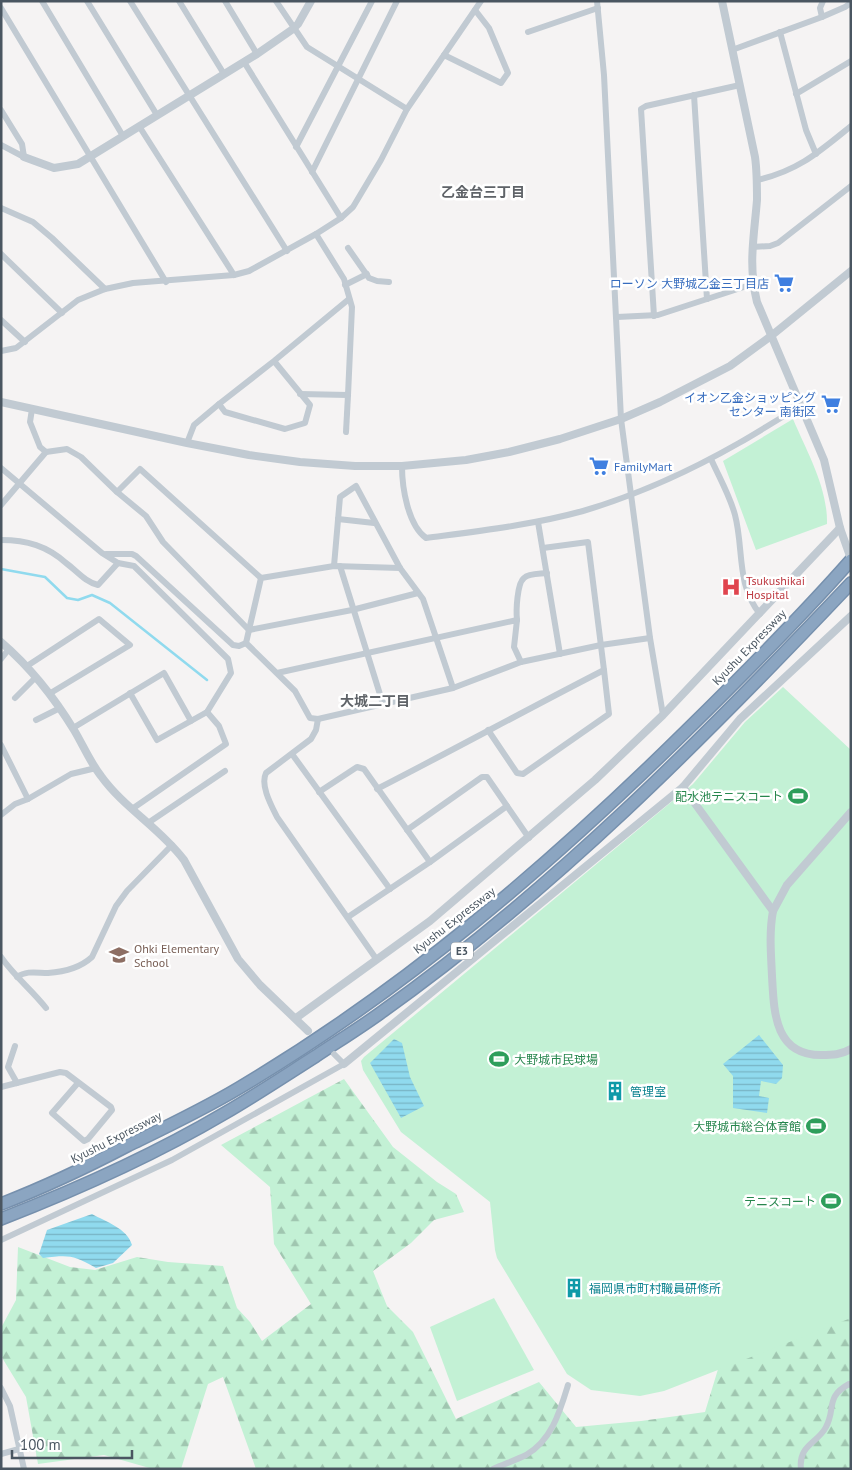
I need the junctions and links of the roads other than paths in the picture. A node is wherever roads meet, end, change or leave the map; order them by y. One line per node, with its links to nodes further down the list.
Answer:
1 (42, 1): 38 (street)
2 (87, 1): 35 (street)
3 (130, 1): 31 (street)
4 (180, 1): 27 (street)
5 (225, 1): 22 (street)
6 (276, 1): 18 (street)
7 (311, 1): 18 (street)
8 (372, 1): 26 (street)
9 (397, 1): 28 (street)
10 (722, 1): 21 (street)
11 (823, 1): 17 (street)
12 (480, 2): 16 (street)
13 (846, 4): 17 (street)
14 (598, 5): 19 (street); 66 (street)
15 (1, 8): 42 (street)
16 (475, 10): 23 (street); 23 (street)
17 (822, 17): 20 (street)
18 (293, 29): 22 (street); 26 (street)
19 (528, 32)
20 (780, 32): 21 (street); 30 (street)
21 (732, 50): 29 (street)
22 (257, 54): 25 (street)
23 (444, 55): 33 (street)
24 (851, 61): 30 (street)
25 (244, 62): 27 (street); 40 (street)
26 (338, 68): 28 (street); 40 (street)
27 (224, 74): 31 (street)
28 (358, 79): 33 (street); 44 (street)
29 (740, 85): 32 (street); 45 (street)
30 (796, 94): 41 (street)
31 (189, 95): 35 (street); 52 (street)
32 (694, 96): 63 (street); 65 (street)
33 (407, 109): 48 (street)
34 (1, 110): 43 (street)
35 (157, 115): 36 (street)
36 (139, 126): 38 (street); 56 (street)
37 (851, 126): 41 (street)
38 (123, 136): 42 (street)
39 (1, 145): 43 (street)
40 (296, 147): 44 (street)
41 (816, 154): 45 (street)
42 (90, 156): 43 (street); 57 (street)
43 (24, 157)
44 (312, 172): 48 (street)
45 (757, 180): 50 (street)
46 (851, 186): 50 (street)
47 (1, 208): 61 (street)
48 (341, 218): 49 (street)
49 (316, 234): 52 (street); 60 (street)
50 (752, 247): 59 (street)
51 (348, 248): 55 (street)
52 (287, 251): 56 (street)
53 (1, 254): 64 (street)
54 (851, 271): 68 (street)
55 (367, 274): 58 (street); 60 (street)
56 (234, 276): 57 (street)
57 (166, 282): 61 (street)
58 (389, 282)
59 (753, 284): 63 (street); 68 (street)
60 (345, 285): 62 (street)
61 (104, 289): 64 (street)
62 (349, 299): 71 (street); 73 (street)
63 (707, 299): 65 (street)
64 (62, 313): 69 (street)
65 (654, 316): 66 (street)
66 (617, 317): 78 (street)
67 (1, 320): 69 (street)
68 (771, 336): 76 (street); 78 (street)
69 (25, 342): 70 (street)
70 (1, 351)
71 (274, 361): 72 (street); 75 (street)
72 (300, 394): 73 (street); 75 (street)
73 (348, 395): 79 (street)
74 (1, 402): 77 (street)
75 (219, 404): 80 (street)
76 (801, 406): 82 (street); 92 (street)
77 (32, 409): 80 (street); 81 (street)
78 (622, 419): 83 (street); 87 (street)
79 (346, 432)
80 (187, 442): 83 (street)
81 (46, 452): 85 (street); 86 (street)
82 (711, 459): 87 (street); 105 (street)
83 (402, 466): 90 (street)
84 (1, 468): 85 (street)
85 (20, 484): 88 (street); 95 (street)
86 (116, 492): 101 (street); 108 (street)
87 (631, 494): 90 (street); 110 (street)
88 (1, 504)
89 (338, 519): 91 (street); 91 (street); 98 (street)
90 (538, 522): 94 (street)
91 (374, 523): 99 (street)
92 (840, 528): 96 (street); 105 (street)
93 (1, 540): 97 (street)
94 (543, 548): 100 (street); 113 (street)
95 (102, 554): 97 (street); 112 (street)
96 (849, 561): 169 (highway, Kyushu Expressway / E3)
97 (118, 563): 129 (street)
98 (337, 566): 99 (street); 101 (street); 104 (street)
99 (400, 568): 103 (street)
100 (547, 572): 107 (street); 116 (street)
101 (261, 578): 108 (street)
102 (851, 583): 170 (highway, E3)
103 (418, 593): 104 (street); 109 (street)
104 (352, 610): 108 (street); 115 (street)
105 (760, 614): 130 (street)
106 (851, 616): 140 (street)
107 (517, 620): 109 (street); 118 (street)
108 (249, 630): 112 (street)
109 (435, 637): 115 (street); 123 (street)
110 (650, 638): 113 (street); 130 (street)
111 (1, 642): 114 (street)
112 (246, 643): 121 (street)
113 (601, 645): 116 (street); 120 (street)
114 (10, 649): 117 (street); 119 (street)
115 (366, 653): 121 (street); 127 (street)
116 (560, 654): 118 (street)
117 (1, 659)
118 (521, 662): 123 (street)
119 (27, 666): 122 (street); 125 (street)
120 (604, 670): 135 (street); 135 (street)
121 (276, 673): 131 (street)
122 (36, 677): 125 (street); 126 (street)
123 (453, 688): 127 (street)
124 (130, 693): 133 (street); 133 (street); 134 (street)
125 (50, 694): 128 (street)
126 (15, 698)
127 (383, 704): 131 (street)
128 (60, 708): 132 (street); 134 (street)
129 (207, 712): 133 (street); 145 (street)
130 (663, 715): 150 (street)
131 (318, 719): 137 (street)
132 (36, 720)
133 (191, 721)
134 (73, 728): 138 (street)
135 (488, 730): 141 (street)
136 (1, 745): 143 (street)
137 (292, 754): 142 (street); 155 (street)
138 (96, 768): 143 (street); 145 (street)
139 (224, 771): 148 (street)
140 (683, 787): 154 (street); 165 (street)
141 (377, 789): 142 (street); 149 (street)
142 (319, 792): 153 (street)
143 (28, 799): 147 (street)
144 (507, 806): 149 (street); 150 (street); 152 (street)
145 (132, 809): 148 (street)
146 (851, 812): 154 (street)
147 (1, 815)
148 (148, 823): 151 (street)
149 (407, 830): 152 (street)
150 (529, 838): 157 (street)
151 (172, 845): 158 (street); 160 (street)
152 (430, 862): 153 (street)
153 (390, 889): 155 (street)
154 (773, 911): 163 (street)
155 (348, 917): 157 (street)
156 (1, 957): 158 (street)
157 (377, 960): 160 (street)
158 (17, 977): 159 (street)
159 (46, 1008)
160 (296, 1018): 161 (street)
161 (308, 1031)
162 (15, 1046): 166 (street)
163 (851, 1050)
164 (334, 1054): 165 (street)
165 (344, 1064): 171 (street)
166 (17, 1083): 167 (street); 168 (street)
167 (78, 1083): 167 (street)
168 (1, 1087)
169 (1, 1203)
170 (1, 1220)
171 (1, 1240)
172 (568, 1385): 179 (street)
173 (851, 1385): 180 (street)
174 (1, 1388): 175 (street)
175 (4, 1400): 176 (street)
176 (19, 1449): 177 (street); 178 (street)
177 (1, 1454)
178 (24, 1469)
179 (493, 1469)
180 (802, 1469)

